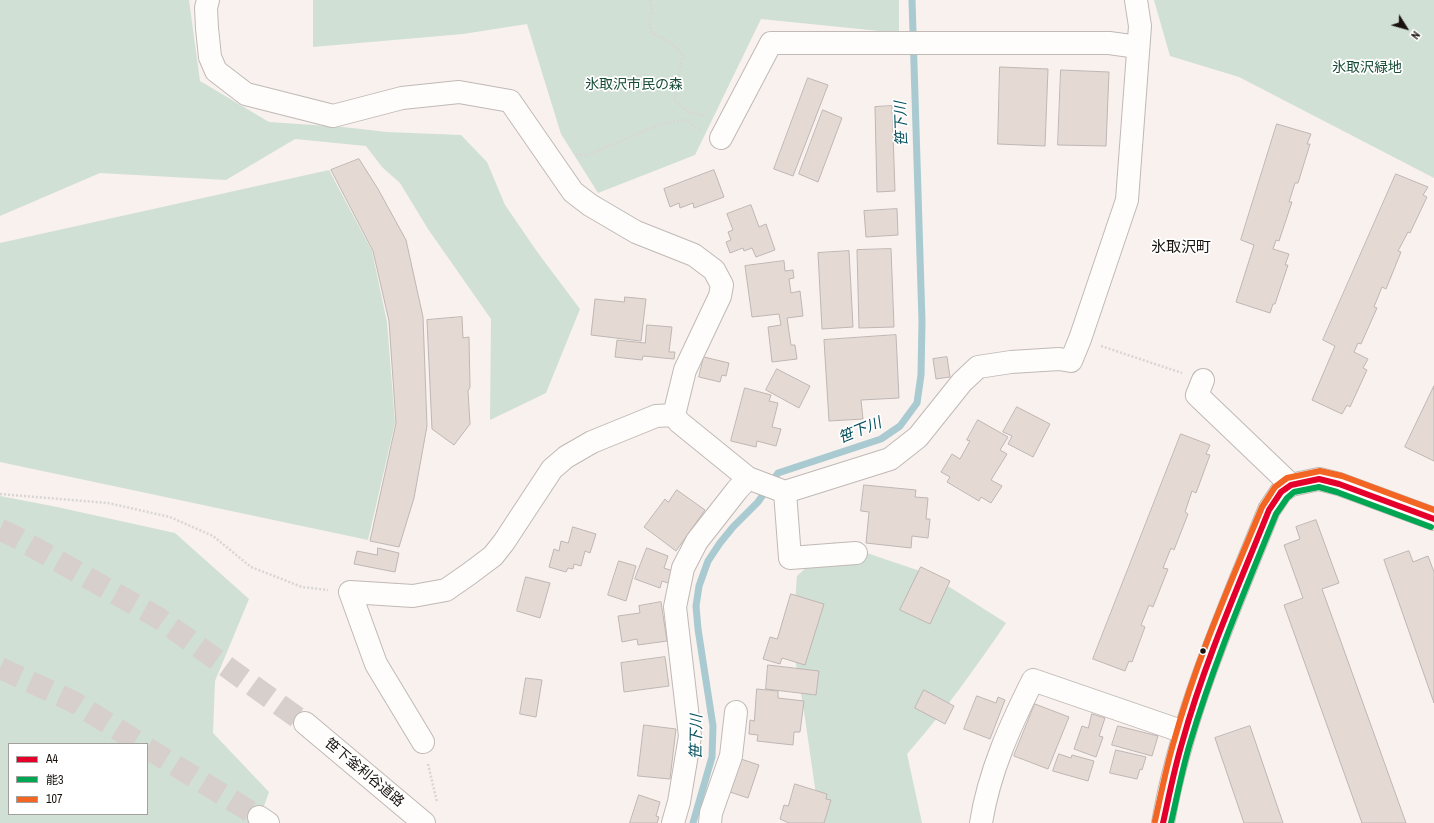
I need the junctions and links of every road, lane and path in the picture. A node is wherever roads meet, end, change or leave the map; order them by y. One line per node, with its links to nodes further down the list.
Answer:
1 (208, 0): 6 (street)
2 (650, 0): 5 (path)
3 (1136, 0): 4 (street)
4 (1138, 47): 5 (street); 7 (street)
5 (712, 132): 6 (path)
6 (551, 161): 9 (street)
7 (1080, 339): 8 (path); 12 (street)
8 (1203, 380): 11 (street)
9 (674, 415): 10 (street); 16 (street)
10 (748, 478): 12 (street); 21 (street)
11 (1291, 486): 14 (street); 19 (street)
12 (785, 492): 15 (street)
13 (0, 494): 16 (path)
14 (1434, 520)
15 (856, 553)
16 (350, 592): 20 (street)
17 (736, 712): 23 (street)
18 (305, 723): 24 (street, 笹下釜利谷道路)
19 (1184, 732): 26 (street); 27 (street)
20 (423, 742): 22 (path)
21 (679, 802): 23 (street); 25 (street)
22 (438, 805)
23 (711, 818)
24 (424, 823)
25 (673, 823)
26 (981, 823)
27 (1163, 823)

